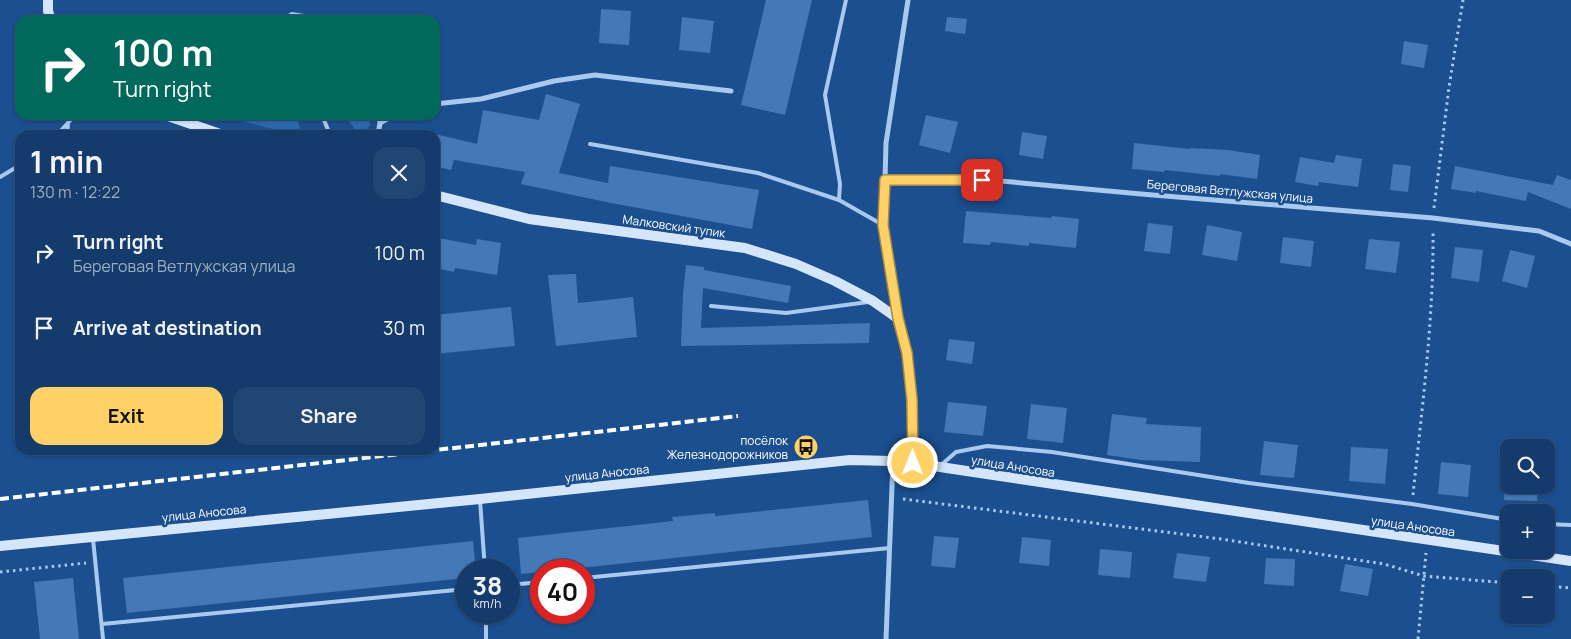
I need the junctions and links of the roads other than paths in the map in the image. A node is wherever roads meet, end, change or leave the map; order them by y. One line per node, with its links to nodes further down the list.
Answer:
1 (48, 0): 4 (main road)
2 (846, 0): 23 (lane)
3 (908, 0): 21 (street)
4 (49, 15)
5 (731, 91): 6 (street)
6 (440, 103)
7 (71, 120): 12 (lane)
8 (178, 120): 13 (main road)
9 (196, 120): 13 (lane)
10 (384, 120): 11 (street)
11 (380, 122): 17 (street)
12 (68, 123): 14 (lane); 15 (lane)
13 (194, 126): 16 (main road)
14 (62, 130)
15 (67, 130)
16 (207, 130)
17 (379, 130)
18 (590, 144): 23 (lane)
19 (15, 169): 20 (lane)
20 (0, 177)
21 (885, 180): 24 (street); 25 (street, Береговая Ветлужская улица)
22 (440, 197): 26 (main road, Малковский тупик)
23 (839, 200): 24 (lane)
24 (883, 225): 28 (street)
25 (1571, 244)
26 (873, 301): 27 (lane); 28 (main road, Малковский тупик)
27 (711, 306)
28 (898, 318): 30 (main road)
29 (893, 461): 30 (main road, улица Аносова); 32 (main road, улица Аносова); 38 (street)
30 (913, 463): 31 (main road, улица Аносова)
31 (939, 467): 33 (lane); 40 (main road, улица Аносова)
32 (480, 499): 36 (main road, улица Аносова); 39 (lane)
33 (1500, 519)
34 (1555, 524): 35 (lane)
35 (1571, 525)
36 (92, 537): 37 (main road, улица Аносова); 43 (lane)
37 (0, 546)
38 (890, 548): 41 (lane); 47 (street)
39 (484, 559)
40 (1571, 561)
41 (595, 577)
42 (455, 590): 43 (lane)
43 (102, 624): 45 (lane)
44 (486, 624): 46 (lane)
45 (103, 639)
46 (486, 639)
47 (886, 639)

